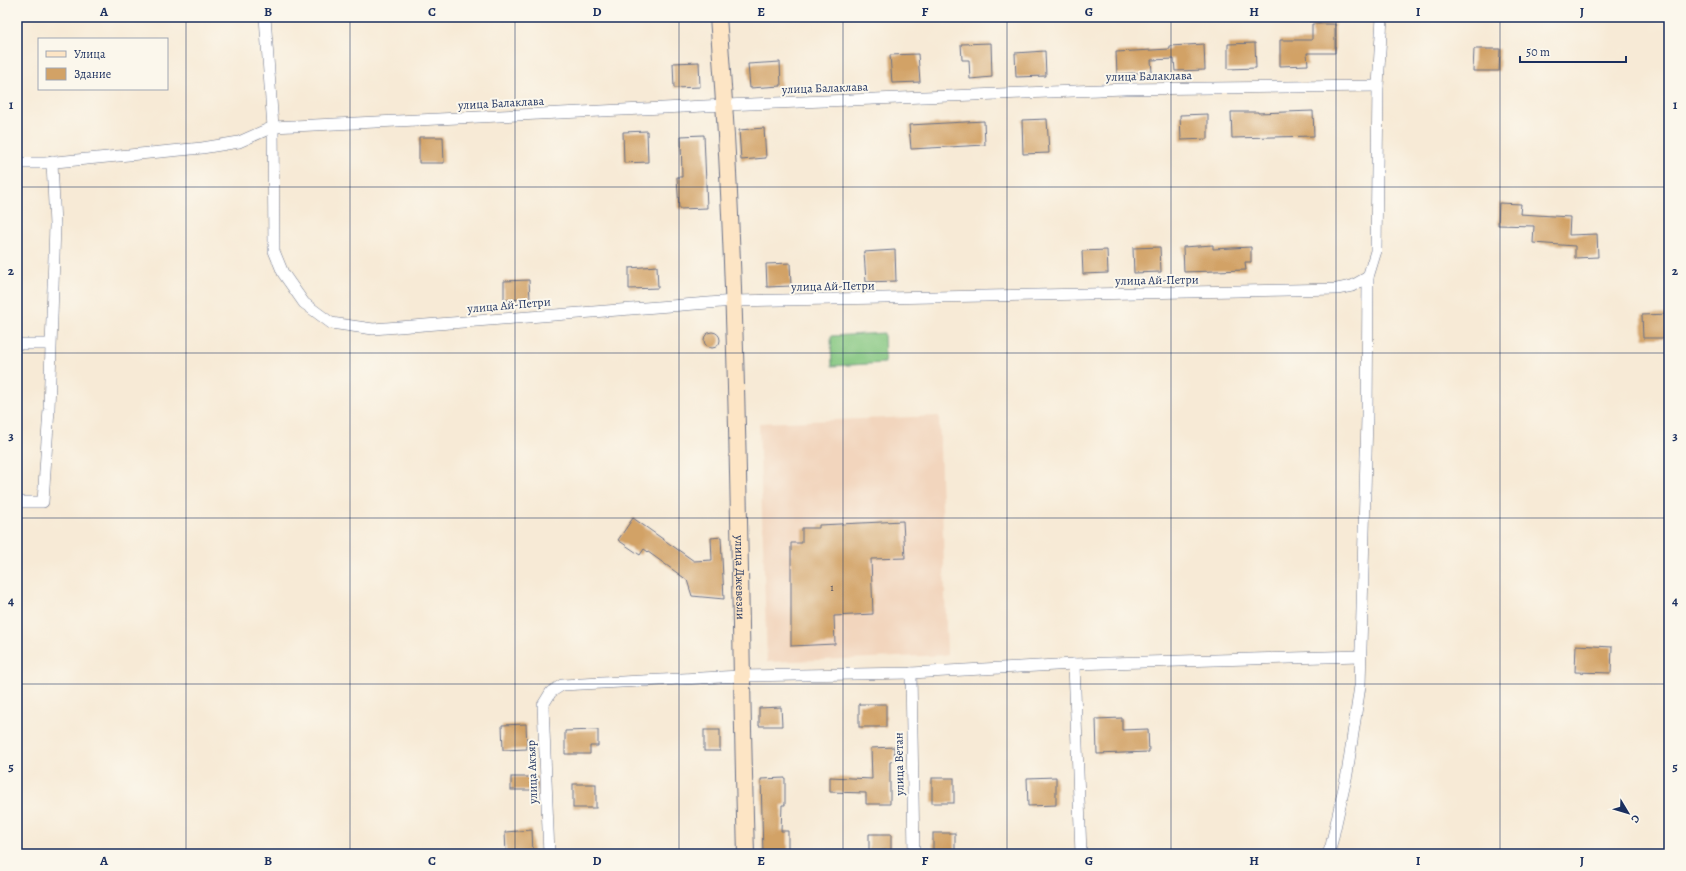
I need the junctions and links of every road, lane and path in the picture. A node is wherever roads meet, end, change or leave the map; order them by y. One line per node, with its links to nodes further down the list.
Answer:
1 (265, 17): 6 (street, улица Ай-Петри)
2 (718, 17): 5 (street, улица Джевезли)
3 (1382, 17): 4 (street)
4 (1378, 86): 5 (street, улица Балаклава); 9 (street)
5 (725, 106): 6 (street, улица Балаклава); 10 (street, улица Джевезли)
6 (273, 127): 7 (street); 10 (street, улица Ай-Петри)
7 (52, 162): 8 (street); 12 (street)
8 (17, 163)
9 (1368, 277): 10 (street, улица Ай-Петри); 14 (street)
10 (734, 300): 17 (street, улица Джевезли)
11 (17, 344): 12 (street)
12 (50, 344): 13 (street)
13 (17, 502)
14 (1360, 656): 15 (street); 22 (street)
15 (1074, 664): 16 (street); 21 (street)
16 (911, 673): 17 (street); 20 (street, улица Ветан)
17 (741, 676): 18 (street, улица Акъяр); 19 (street, улица Джевезли)
18 (549, 854)
19 (746, 854)
20 (914, 854)
21 (1081, 854)
22 (1328, 854)

